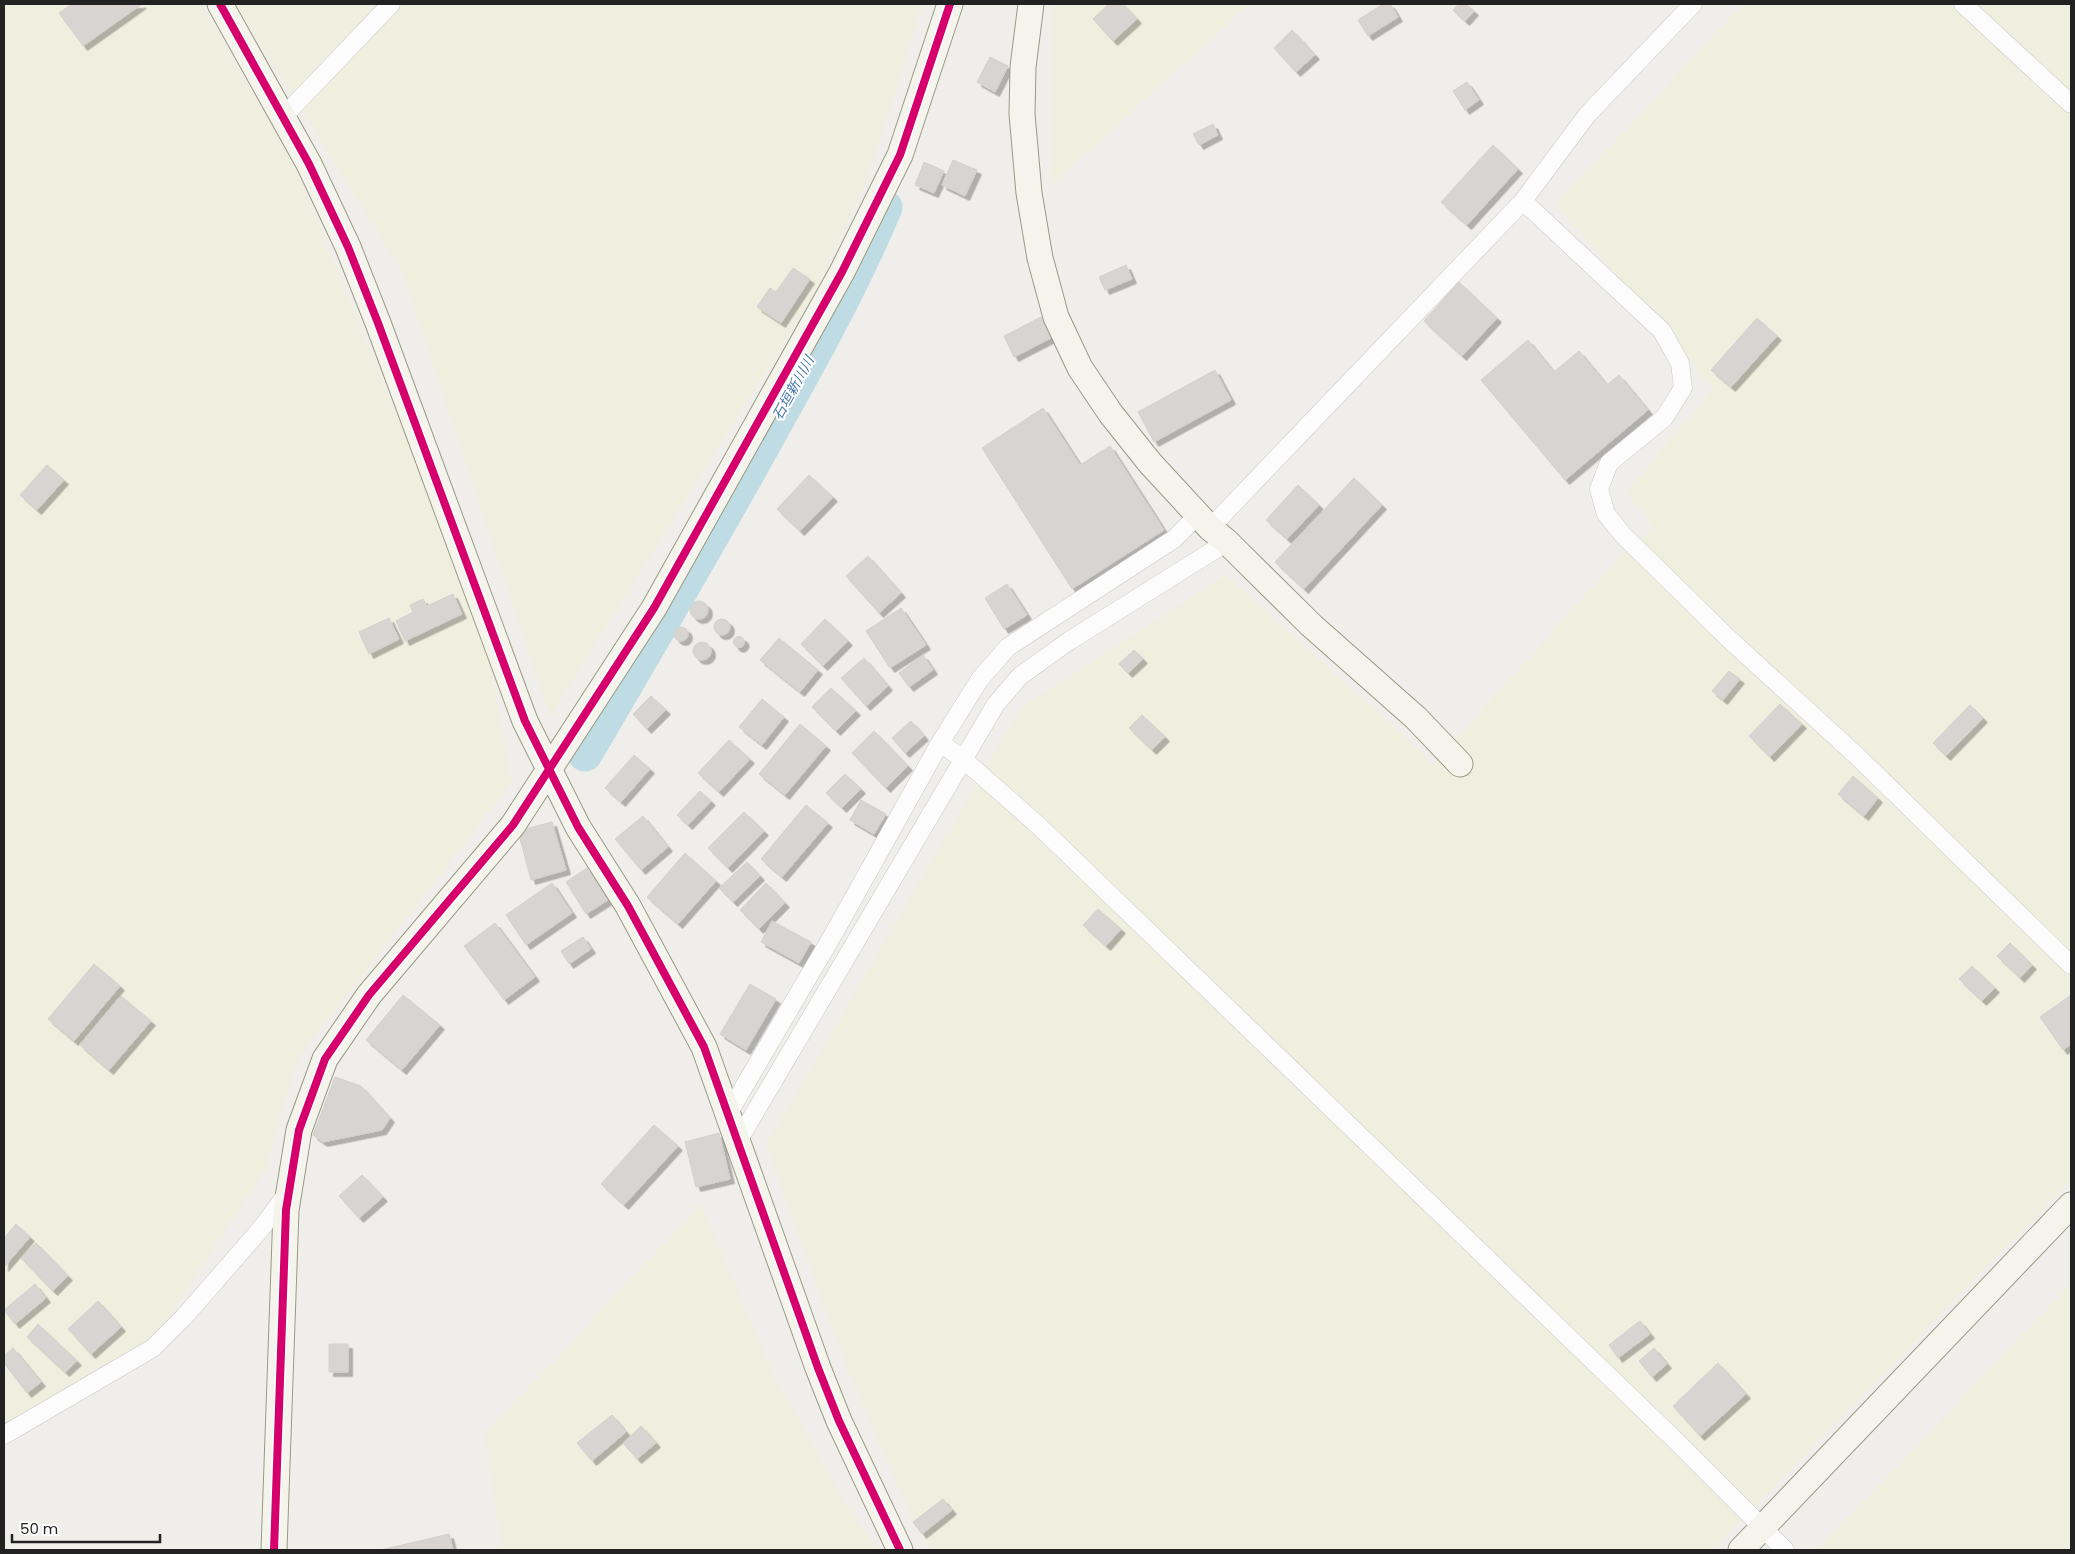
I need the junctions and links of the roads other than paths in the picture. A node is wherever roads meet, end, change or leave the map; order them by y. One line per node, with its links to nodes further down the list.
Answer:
1 (220, 4): 8 (street)
2 (391, 4): 8 (street)
3 (950, 4): 14 (street)
4 (1031, 4): 10 (street)
5 (1694, 4): 9 (street)
6 (1963, 4): 7 (street)
7 (2071, 104)
8 (283, 117): 14 (street)
9 (1523, 201): 10 (street); 15 (street)
10 (1212, 528): 11 (street); 12 (street); 13 (street)
11 (940, 743): 12 (street); 16 (street)
12 (963, 759): 17 (street); 21 (street)
13 (1460, 764)
14 (549, 769): 16 (street); 18 (street)
15 (2071, 965)
16 (728, 1114): 17 (street)
17 (738, 1141): 23 (street)
18 (291, 1189): 20 (street); 22 (street)
19 (2071, 1204): 21 (street)
20 (4, 1435)
21 (1762, 1528): 24 (street); 25 (street)
22 (274, 1550)
23 (900, 1550)
24 (1741, 1550)
25 (1786, 1550)

